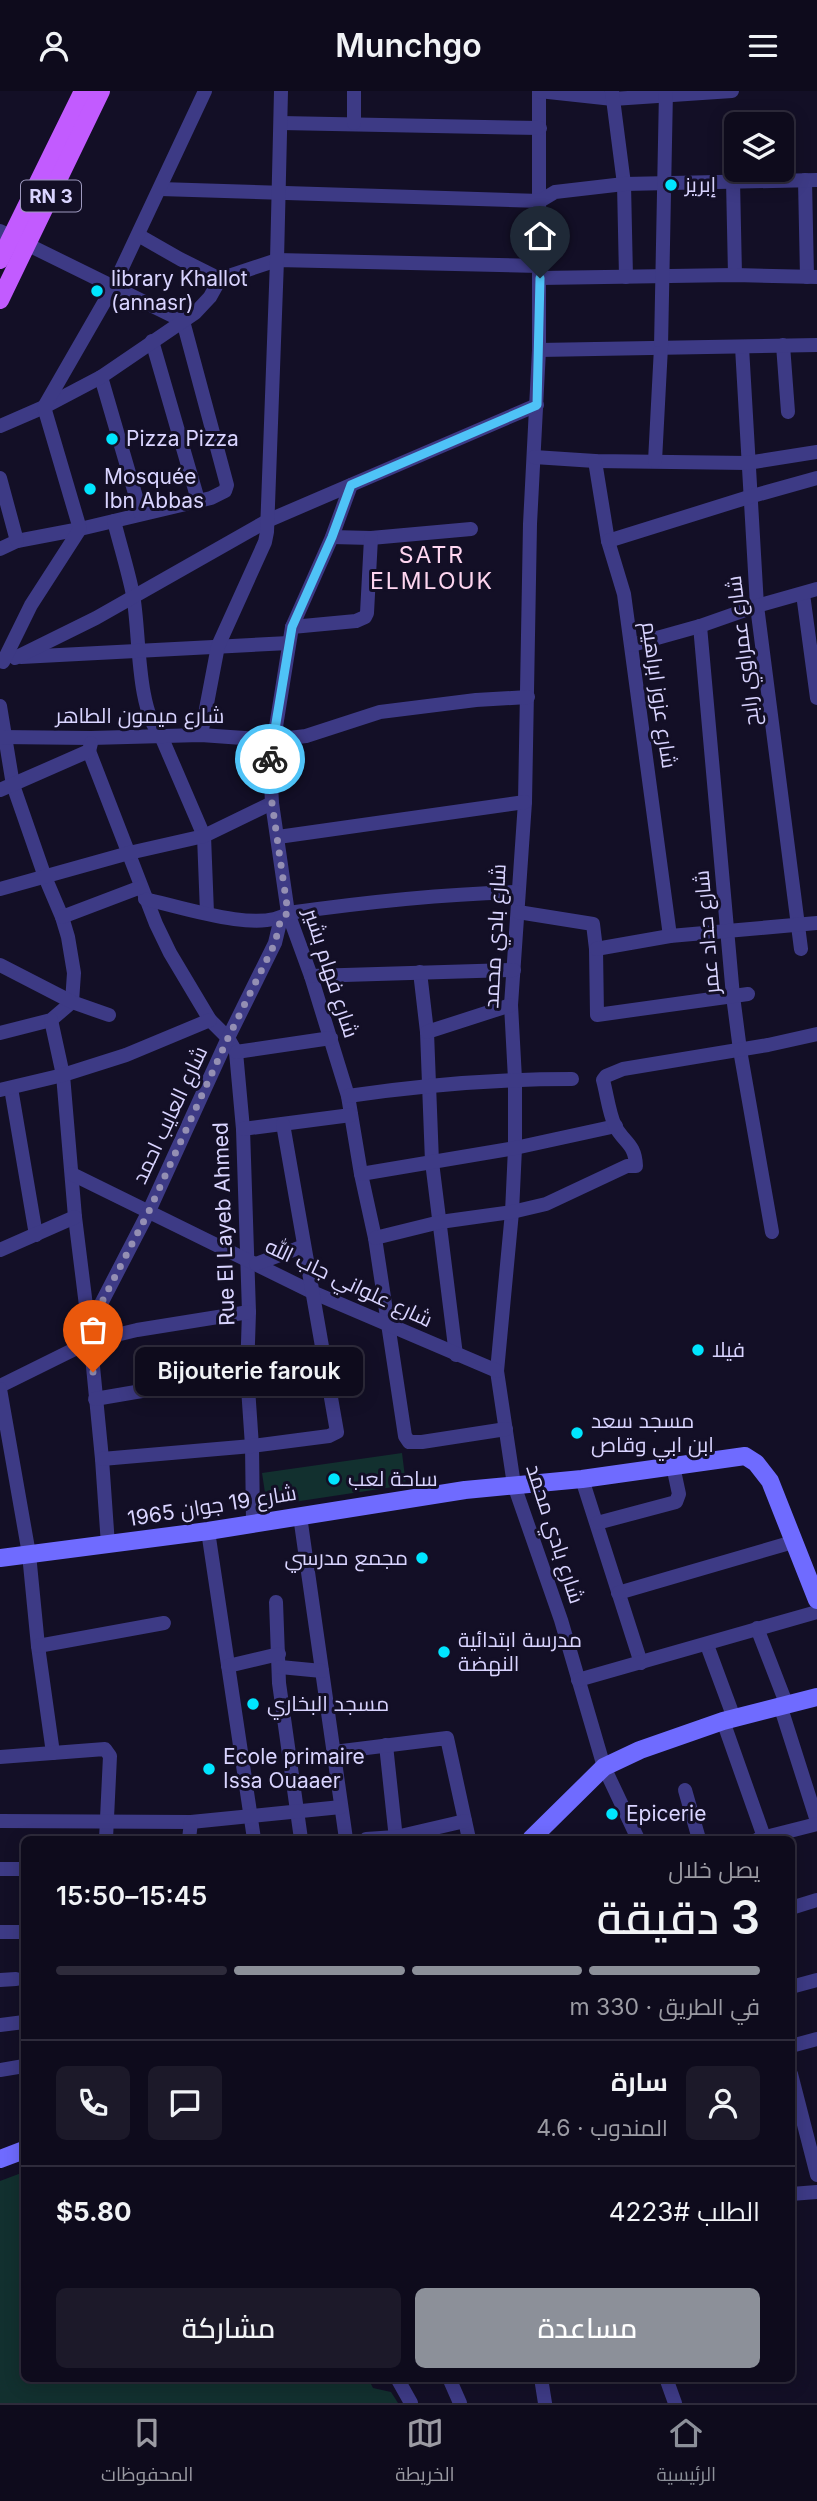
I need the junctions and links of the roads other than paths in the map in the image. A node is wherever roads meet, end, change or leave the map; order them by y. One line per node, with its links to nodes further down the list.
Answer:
1 (83, 91): 21 (main road, RN 3)
2 (101, 91): 23 (main road, RN 3)
3 (205, 91): 18 (street)
4 (281, 91): 10 (street)
5 (354, 91): 11 (street)
6 (539, 91): 9 (street); 12 (street, شارع بادي محمد)
7 (732, 91): 8 (street)
8 (666, 93): 9 (street); 16 (street)
9 (613, 95): 17 (street)
10 (281, 123): 11 (street); 19 (street)
11 (354, 123): 12 (street)
12 (540, 128): 20 (street, شارع بادي محمد)
13 (724, 180): 16 (street)
14 (811, 180): 30 (street)
15 (733, 182): 27 (street)
16 (665, 183): 17 (street); 29 (street)
17 (624, 184): 20 (street); 28 (street)
18 (160, 189): 19 (street); 22 (street)
19 (278, 194): 20 (street); 25 (street)
20 (540, 201): 26 (street, شارع بادي محمد)
21 (6, 233): 23 (street); 24 (main road, RN 3)
22 (138, 235): 31 (street); 32 (street)
23 (28, 245): 32 (street); 33 (main road, RN 3)
24 (0, 260)
25 (277, 260): 26 (street); 31 (street); 58 (street)
26 (540, 272): 28 (street); 40 (street, شارع بادي محمد)
27 (735, 275): 29 (street); 30 (street)
28 (626, 277): 29 (street)
29 (663, 277): 38 (street)
30 (812, 277)
31 (220, 279): 34 (street)
32 (113, 287): 34 (street); 43 (street)
33 (0, 300)
34 (183, 321): 35 (street); 55 (street)
35 (152, 341): 41 (street); 55 (street)
36 (783, 345): 37 (street); 39 (street); 44 (street)
37 (817, 345)
38 (661, 347): 39 (street); 40 (street); 49 (street)
39 (742, 347): 50 (street, شارع عمراوي رابح)
40 (539, 350): 42 (street, شارع بادي محمد)
41 (101, 377): 43 (street); 56 (street)
42 (537, 405): 47 (street, شارع بادي محمد); 53 (street)
43 (44, 407): 45 (street); 59 (street)
44 (788, 412)
45 (0, 426)
46 (817, 452): 50 (street)
47 (534, 457): 48 (street); 76 (street, شارع بادي محمد)
48 (595, 461): 49 (street); 64 (street, شارع عزوز ابراهيم)
49 (655, 461): 50 (street)
50 (747, 463): 54 (street, شارع عمراوي رابح)
51 (0, 478): 63 (street)
52 (817, 478): 54 (street)
53 (351, 485): 58 (street); 61 (street, شارع فهام بشير)
54 (749, 497): 64 (street); 68 (street, شارع عمراوي رابح)
55 (198, 500): 56 (street)
56 (141, 514): 57 (street)
57 (114, 521): 59 (street); 67 (street)
58 (267, 521): 67 (street); 73 (street)
59 (80, 529): 63 (street); 75 (street)
60 (471, 529): 62 (street)
61 (332, 537): 62 (street); 70 (street, شارع فهام بشير)
62 (370, 538): 70 (street)
63 (18, 541): 65 (street)
64 (608, 541): 72 (street, شارع عزوز ابراهيم)
65 (0, 549)
66 (810, 592): 68 (street); 77 (street)
67 (134, 597): 74 (street); 75 (street)
68 (757, 606): 69 (street); 99 (street, شارع عمراوي رابح)
69 (700, 626): 72 (street); 100 (street, شارع حداد عمر)
70 (292, 627): 71 (street, شارع فهام بشير)
71 (289, 642): 73 (street); 82 (street, شارع فهام بشير)
72 (632, 645): 101 (street, شارع عزوز ابراهيم)
73 (218, 646): 74 (street); 79 (street)
74 (137, 652): 75 (street); 80 (street)
75 (6, 661)
76 (528, 697): 82 (street, شارع ميمون الطاهر); 85 (street, شارع بادي محمد)
77 (817, 698)
78 (0, 706): 81 (street)
79 (201, 735): 80 (street, شارع ميمون الطاهر); 82 (street, شارع ميمون الطاهر)
80 (161, 736): 83 (street, شارع ميمون الطاهر); 87 (street)
81 (3, 737): 83 (street, شارع ميمون الطاهر); 84 (street)
82 (272, 740): 86 (street, شارع فهام بشير)
83 (90, 745): 84 (street); 89 (street, Rue El Layeb Ahmed)
84 (7, 787): 90 (street)
85 (525, 802): 88 (street); 93 (street, شارع بادي محمد)
86 (272, 803): 87 (street); 88 (street, شارع فهام بشير)
87 (204, 836): 89 (street); 95 (street)
88 (278, 837): 96 (street, شارع فهام بشير)
89 (129, 853): 90 (street); 92 (street, Rue El Layeb Ahmed)
90 (45, 877): 91 (street); 97 (street)
91 (0, 888)
92 (143, 893): 95 (street); 97 (street); 113 (street, Rue El Layeb Ahmed)
93 (517, 893): 94 (street, شارع بادي محمد); 96 (street)
94 (517, 912): 102 (street); 105 (street, شارع بادي محمد)
95 (207, 913): 96 (street)
96 (285, 916): 107 (street, شارع فهام بشير); 117 (street, شارع العايب احمد)
97 (62, 917): 109 (street)
98 (817, 923): 99 (street)
99 (797, 925): 100 (street); 103 (street, شارع عمراوي رابح)
100 (728, 932): 101 (street); 108 (street, شارع حداد عمر)
101 (670, 936): 102 (street)
102 (596, 949): 108 (street)
103 (801, 949)
104 (0, 965): 109 (street)
105 (514, 970): 106 (street); 110 (street, شارع بادي محمد)
106 (420, 972): 107 (street); 114 (street)
107 (311, 976): 118 (street, شارع فهام بشير)
108 (741, 995): 119 (street, شارع حداد عمر)
109 (72, 1002): 111 (street); 112 (street)
110 (511, 1005): 114 (street); 122 (street, شارع بادي محمد)
111 (109, 1015)
112 (51, 1020): 115 (street); 121 (street)
113 (210, 1020): 117 (street, Rue El Layeb Ahmed); 121 (street)
114 (426, 1032): 124 (street)
115 (0, 1034)
116 (817, 1034): 119 (street)
117 (228, 1038): 120 (street, Rue El Layeb Ahmed); 135 (street, شارع العايب احمد)
118 (331, 1038): 120 (street); 126 (street, شارع فهام بشير)
119 (740, 1050): 129 (street); 139 (street, شارع حداد عمر)
120 (236, 1052): 130 (street, Rue El Layeb Ahmed)
121 (63, 1075): 125 (street); 133 (street)
122 (515, 1079): 123 (street); 124 (street); 131 (street, شارع بادي محمد)
123 (572, 1079)
124 (428, 1085): 126 (street); 132 (street)
125 (5, 1089): 140 (street)
126 (348, 1096): 127 (street, شارع فهام بشير)
127 (351, 1115): 128 (street); 134 (street, شارع فهام بشير)
128 (283, 1124): 130 (street); 142 (street)
129 (616, 1126): 131 (street); 136 (street)
130 (243, 1129): 144 (street, Rue El Layeb Ahmed)
131 (515, 1148): 132 (street); 136 (street, شارع بادي محمد)
132 (432, 1162): 134 (street); 138 (street)
133 (72, 1174): 135 (street, شارع علواني جاب الله); 137 (street)
134 (361, 1174): 141 (street, شارع فهام بشير)
135 (149, 1211): 144 (street, شارع علواني جاب الله); 148 (street, شارع العايب احمد)
136 (512, 1212): 138 (street); 150 (street, شارع بادي محمد)
137 (75, 1217): 140 (street); 148 (street)
138 (440, 1222): 141 (street); 149 (street)
139 (772, 1232)
140 (36, 1235): 143 (street)
141 (375, 1238): 147 (street, شارع فهام بشير)
142 (304, 1246): 144 (street); 145 (street)
143 (0, 1250)
144 (251, 1262): 145 (street, شارع علواني جاب الله); 146 (street, Rue El Layeb Ahmed)
145 (312, 1292): 147 (street, شارع علواني جاب الله); 155 (street)
146 (249, 1313): 148 (street); 151 (street, Rue El Layeb Ahmed)
147 (387, 1324): 149 (street, شارع علواني جاب الله); 154 (street, شارع فهام بشير)
148 (90, 1334): 152 (street); 153 (street)
149 (456, 1355): 150 (street, شارع علواني جاب الله)
150 (497, 1371): 154 (street, شارع بادي محمد)
151 (247, 1374): 153 (street); 155 (street, Rue El Layeb Ahmed)
152 (0, 1388): 157 (street)
153 (95, 1399): 156 (street)
154 (506, 1429): 160 (street, شارع بادي محمد)
155 (252, 1446): 156 (street); 162 (street, Rue El Layeb Ahmed)
156 (102, 1459): 166 (street)
157 (7, 1464): 167 (street)
158 (673, 1467): 159 (street, شارع 19 جوان 1965); 163 (street); 165 (street, شارع 19 جوان 1965)
159 (582, 1479): 160 (street, شارع 19 جوان 1965); 163 (street)
160 (514, 1485): 161 (street, شارع 19 جوان 1965); 181 (street, شارع بادي محمد)
161 (300, 1515): 162 (street, شارع 19 جوان 1965); 180 (street)
162 (253, 1522): 164 (street, شارع 19 جوان 1965)
163 (597, 1523): 169 (street)
164 (208, 1531): 166 (street, شارع 19 جوان 1965); 179 (street)
165 (793, 1542): 169 (street); 170 (street, شارع 19 جوان 1965)
166 (108, 1545): 167 (street, شارع 19 جوان 1965)
167 (29, 1554): 168 (street, شارع 19 جوان 1965); 176 (street)
168 (0, 1558)
169 (618, 1593): 178 (street)
170 (817, 1600)
171 (276, 1602): 177 (street)
172 (817, 1612): 174 (street)
173 (164, 1623): 176 (street)
174 (757, 1628): 175 (street); 183 (street)
175 (707, 1645): 178 (street); 184 (street)
176 (38, 1646): 187 (street)
177 (279, 1660): 179 (street); 180 (street); 192 (street)
178 (641, 1663): 181 (street)
179 (228, 1666): 193 (street)
180 (322, 1671): 186 (street)
181 (578, 1680): 189 (street, شارع بادي محمد)
182 (817, 1697): 183 (street)
183 (783, 1704): 184 (street); 198 (street)
184 (728, 1720): 189 (street); 210 (street)
185 (386, 1745): 186 (street); 194 (street); 204 (street)
186 (334, 1752): 191 (street)
187 (53, 1753): 188 (street); 196 (street)
188 (0, 1757)
189 (604, 1767): 207 (street); 208 (street, شارع بادي محمد)
190 (685, 1790): 209 (street)
191 (341, 1807): 192 (street); 203 (street)
192 (298, 1811): 193 (street); 202 (street)
193 (251, 1815): 197 (street); 201 (street)
194 (465, 1821): 205 (street); 206 (street)
195 (0, 1822): 196 (street)
196 (107, 1822): 197 (street); 199 (street)
197 (191, 1822): 200 (street)
198 (817, 1822): 211 (street)
199 (106, 1836)
200 (189, 1836)
201 (254, 1836)
202 (301, 1836)
203 (346, 1836)
204 (396, 1836)
205 (404, 1836)
206 (468, 1836)
207 (534, 1836)
208 (637, 1836)
209 (698, 1836)
210 (760, 1836)
211 (768, 1836)
212 (0, 1869): 213 (street)
213 (21, 1870)
214 (817, 1901): 215 (street)
215 (795, 1907)
216 (0, 1932): 217 (street)
217 (21, 1932)
218 (16, 1979): 219 (street)
219 (0, 1980)
220 (817, 1980): 221 (street)
221 (795, 1986)
222 (21, 2022): 223 (street)
223 (0, 2025)
224 (817, 2039): 225 (street)
225 (795, 2045)
226 (21, 2066): 227 (street)
227 (0, 2070)
228 (795, 2085): 229 (street)
229 (812, 2130): 234 (street)
230 (21, 2151): 231 (street)
231 (0, 2159)
232 (21, 2163): 233 (street)
233 (0, 2170)
234 (817, 2175)
235 (817, 2192): 236 (street)
236 (795, 2194)
237 (399, 2382): 241 (street)
238 (451, 2382): 242 (street)
239 (542, 2382): 243 (street)
240 (667, 2382): 244 (street)
241 (411, 2403)
242 (460, 2403)
243 (545, 2403)
244 (675, 2403)

